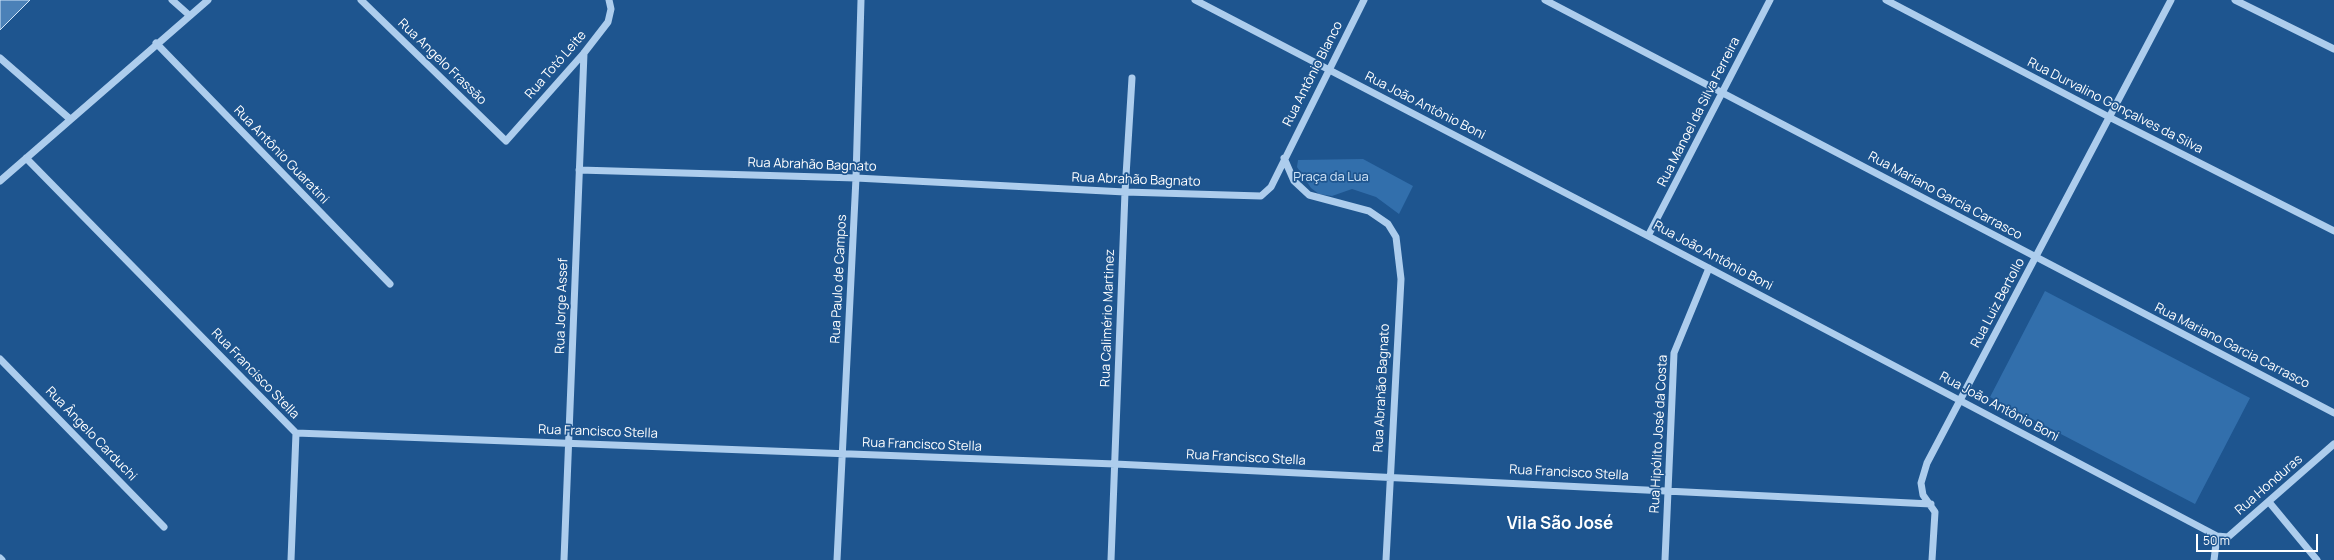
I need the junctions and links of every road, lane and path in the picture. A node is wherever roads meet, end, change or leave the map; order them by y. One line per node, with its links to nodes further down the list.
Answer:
1 (172, 0): 13 (street)
2 (208, 0): 13 (street)
3 (362, 0): 23 (street, Rua Angelo Frassão)
4 (609, 0): 16 (street, Rua Totó Leite)
5 (861, 0): 27 (street, Rua Paulo de Campos)
6 (1195, 0): 18 (street, Rua João Antônio Boni)
7 (1364, 0): 18 (street, Rua Antônio Blanco)
8 (1544, 0): 20 (street, Rua Mariano Garcia Carrasco)
9 (1770, 0): 20 (street, Rua Manoel da Silva Ferreira)
10 (1886, 0): 21 (street, Rua Durvalino Gonçalves da Silva)
11 (2171, 0): 21 (street, Rua Luiz Bertollo)
12 (2235, 0): 15 (street)
13 (190, 15): 14 (street)
14 (156, 43): 22 (street); 34 (street, Rua Antônio Guaratini)
15 (2334, 49)
16 (584, 53): 23 (street, Rua Totó Leite); 26 (street, Rua Jorge Assef)
17 (0, 58): 22 (street)
18 (1329, 70): 25 (street, Rua Antônio Blanco); 31 (street, Rua João Antônio Boni)
19 (1132, 78): 29 (street, Rua Calimério Martinez)
20 (1723, 92): 31 (street, Rua Manoel da Silva Ferreira); 32 (street, Rua Mariano Garcia Carrasco)
21 (2111, 118): 30 (street, Rua Durvalino Gonçalves da Silva); 32 (street, Rua Luiz Bertollo)
22 (70, 119): 24 (street)
23 (506, 141)
24 (26, 158): 28 (street); 38 (street, Rua Francisco Stella)
25 (1284, 158): 29 (street, Rua Abrahão Bagnato); 43 (street, Rua Abrahão Bagnato)
26 (579, 170): 27 (street, Rua Abrahão Bagnato); 39 (street, Rua Jorge Assef)
27 (856, 178): 29 (street, Rua Abrahão Bagnato); 41 (street, Rua Paulo de Campos)
28 (0, 181)
29 (1125, 192): 42 (street, Rua Calimério Martinez)
30 (2334, 231)
31 (1648, 236): 33 (street, Rua João Antônio Boni)
32 (2036, 258): 36 (street, Rua Luiz Bertollo); 37 (street, Rua Mariano Garcia Carrasco)
33 (1709, 268): 36 (street, Rua João Antônio Boni); 44 (street, Rua Hipólito José da Costa)
34 (390, 284)
35 (0, 359): 47 (street, Rua Ângelo Carduchi)
36 (1960, 400): 46 (street, Rua Luiz Bertollo); 48 (street, Rua João Antônio Boni)
37 (2334, 413)
38 (296, 433): 39 (street, Rua Francisco Stella); 49 (street)
39 (569, 443): 41 (street, Rua Francisco Stella); 50 (street, Rua Jorge Assef)
40 (2334, 444): 45 (street, Rua Honduras)
41 (842, 454): 42 (street, Rua Francisco Stella); 51 (street, Rua Paulo de Campos)
42 (1115, 464): 43 (street, Rua Francisco Stella); 52 (street, Rua Calimério Martinez)
43 (1389, 477): 44 (street, Rua Francisco Stella); 53 (street, Rua Abrahão Bagnato)
44 (1668, 490): 46 (street, Rua Francisco Stella); 54 (street, Rua Hipólito José da Costa)
45 (2269, 502): 48 (street, Rua Honduras); 57 (street)
46 (1931, 504): 55 (street, Rua Luiz Bertollo)
47 (164, 527)
48 (2217, 536): 56 (street)
49 (291, 560)
50 (564, 560)
51 (837, 560)
52 (1111, 560)
53 (1386, 560)
54 (1664, 560)
55 (1932, 560)
56 (2214, 560)
57 (2317, 560)

